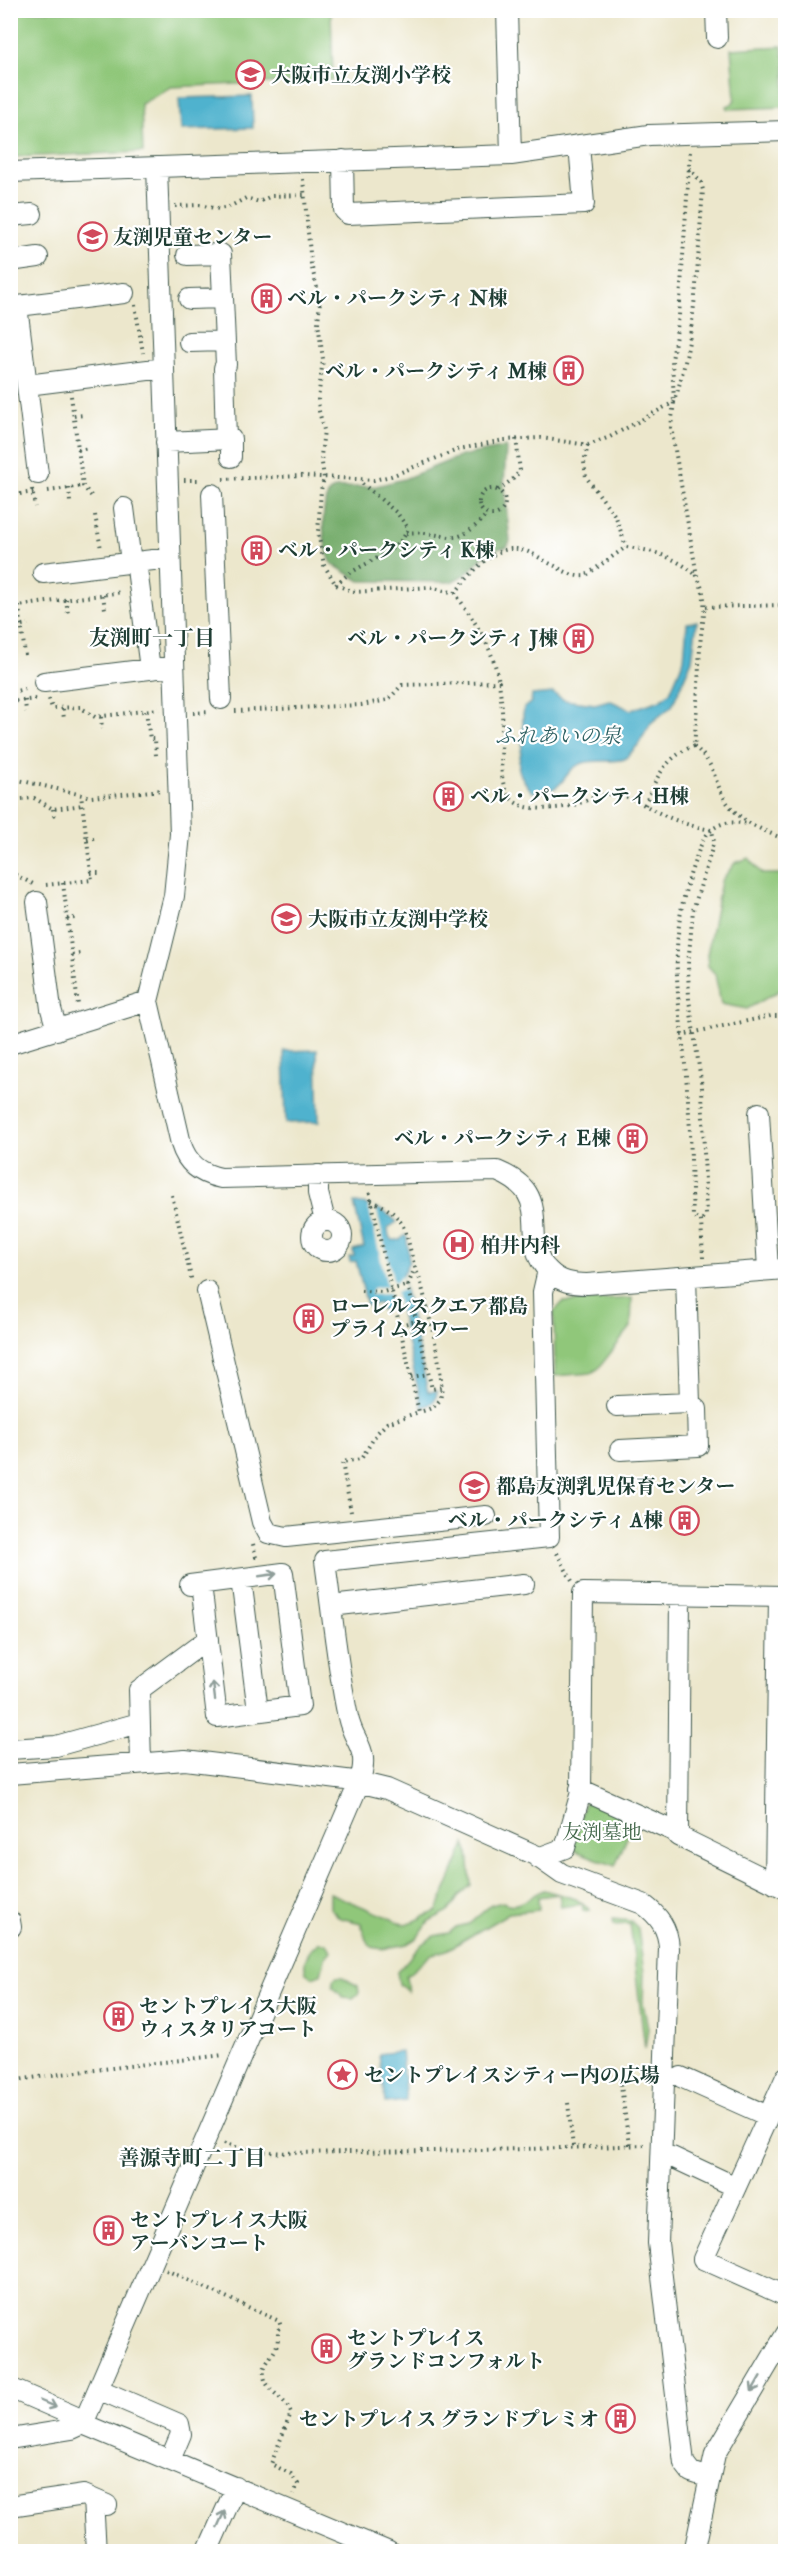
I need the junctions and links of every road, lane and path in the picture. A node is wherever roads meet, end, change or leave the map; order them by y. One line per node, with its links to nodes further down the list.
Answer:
1 (507, 10): 7 (street)
2 (716, 10): 3 (street)
3 (717, 38)
4 (786, 131): 5 (street)
5 (579, 145): 7 (street); 8 (street)
6 (690, 146): 10 (path)
7 (511, 155): 8 (street)
8 (343, 160): 9 (street)
9 (157, 167): 11 (street); 26 (street)
10 (689, 168): 29 (path); 29 (path)
11 (10, 172)
12 (302, 175): 13 (path)
13 (304, 195): 14 (path); 38 (path)
14 (171, 206)
15 (32, 214): 16 (street)
16 (10, 216)
17 (187, 255): 21 (street)
18 (38, 257): 19 (street)
19 (10, 261)
20 (124, 293): 23 (street)
21 (223, 298): 22 (street); 24 (street)
22 (189, 299)
23 (14, 307): 27 (street)
24 (225, 341): 25 (street); 33 (street)
25 (189, 342)
26 (164, 368): 27 (street); 33 (street)
27 (27, 385): 37 (street)
28 (70, 387): 31 (path)
29 (674, 402): 34 (path); 57 (path)
30 (85, 414): 31 (path)
31 (74, 416): 36 (path)
32 (516, 438): 34 (path); 40 (path); 44 (path)
33 (166, 442): 54 (street)
34 (588, 445): 53 (path)
35 (89, 448): 36 (path)
36 (78, 450): 43 (path)
37 (38, 474)
38 (324, 478): 39 (path); 40 (path); 58 (path)
39 (181, 480)
40 (358, 480): 52 (path)
41 (69, 488): 49 (path)
42 (93, 488): 43 (path)
43 (86, 489): 47 (path)
44 (498, 490): 51 (path); 51 (path)
45 (10, 491): 48 (path)
46 (212, 494): 79 (street)
47 (93, 498)
48 (10, 500)
49 (70, 502)
50 (124, 508): 55 (street)
51 (487, 514): 52 (path)
52 (406, 533): 58 (path)
53 (626, 547): 57 (path); 60 (path)
54 (170, 558): 55 (street); 72 (street)
55 (133, 561): 56 (street); 59 (street)
56 (43, 573)
57 (697, 576): 66 (path)
58 (336, 585): 60 (path)
59 (140, 589): 61 (path); 73 (street)
60 (455, 593): 76 (path)
61 (102, 595): 62 (path); 67 (path)
62 (66, 599): 64 (path); 68 (path)
63 (786, 605): 66 (path)
64 (19, 606): 65 (path); 70 (path)
65 (10, 607)
66 (706, 607): 88 (path)
67 (105, 609)
68 (68, 614)
69 (28, 624): 70 (path)
70 (22, 625): 71 (path)
71 (25, 655)
72 (174, 666): 73 (street); 113 (street)
73 (150, 669): 75 (street)
74 (10, 680): 78 (path)
75 (44, 682)
76 (499, 682): 79 (path); 95 (path)
77 (25, 700): 78 (path); 81 (path); 83 (path)
78 (12, 702)
79 (221, 707): 84 (path)
80 (163, 708): 82 (path)
81 (63, 709): 85 (path); 86 (path)
82 (146, 711): 85 (path); 89 (path)
83 (26, 712)
84 (189, 713)
85 (101, 717): 87 (path)
86 (64, 720)
87 (102, 729)
88 (694, 746): 95 (path); 99 (path)
89 (157, 762)
90 (10, 778): 92 (path)
91 (165, 789): 92 (path)
92 (81, 795): 94 (path)
93 (13, 800): 96 (path); 97 (path)
94 (83, 805): 96 (path); 102 (path)
95 (645, 805): 100 (path)
96 (53, 809): 98 (path)
97 (17, 811)
98 (55, 820)
99 (749, 824): 100 (path); 103 (path)
100 (712, 830): 117 (path); 118 (path)
101 (94, 838): 102 (path)
102 (87, 839): 105 (path)
103 (786, 840)
104 (10, 872): 107 (path)
105 (91, 873): 106 (path); 107 (path)
106 (99, 873)
107 (63, 883): 110 (path)
108 (37, 903): 116 (street)
109 (75, 918): 110 (path)
110 (67, 919): 112 (path)
111 (80, 954): 112 (path)
112 (72, 955): 114 (path)
113 (148, 1000): 116 (street); 121 (street)
114 (79, 1009)
115 (786, 1016): 117 (path)
116 (57, 1030): 119 (street)
117 (695, 1032): 118 (path); 125 (path)
118 (681, 1035): 125 (path)
119 (10, 1044)
120 (758, 1112): 129 (street)
121 (318, 1175): 124 (street); 128 (street)
122 (369, 1187): 123 (path)
123 (372, 1204): 127 (path); 132 (path)
124 (325, 1221)
125 (700, 1221): 126 (path)
126 (703, 1262)
127 (414, 1269): 131 (path); 139 (path)
128 (548, 1270): 130 (street); 145 (street)
129 (777, 1270): 130 (street)
130 (686, 1276): 140 (street)
131 (406, 1285): 132 (path); 135 (path)
132 (391, 1288): 134 (path); 136 (path)
133 (207, 1291): 145 (street)
134 (361, 1291)
135 (414, 1322): 136 (path); 137 (path)
136 (401, 1325): 138 (path)
137 (426, 1374): 138 (path); 139 (path)
138 (413, 1377): 142 (path)
139 (442, 1387): 142 (path)
140 (690, 1403): 141 (street); 143 (street)
141 (617, 1406)
142 (419, 1412): 144 (path)
143 (620, 1450)
144 (352, 1523)
145 (476, 1545): 152 (street)
146 (555, 1550): 149 (path)
147 (241, 1579): 153 (street); 154 (street); 154 (street, one-way to 154)
148 (524, 1584): 152 (street)
149 (573, 1584)
150 (681, 1595): 151 (street); 160 (street); 161 (street)
151 (782, 1596): 163 (street)
152 (331, 1606): 159 (street)
153 (208, 1638): 154 (street, one-way to 153); 155 (street)
154 (258, 1711)
155 (139, 1723): 156 (street); 157 (street)
156 (10, 1749)
157 (141, 1763): 158 (street); 159 (street)
158 (10, 1774)
159 (359, 1783): 162 (street); 186 (street)
160 (580, 1791): 161 (street); 162 (street)
161 (678, 1833): 163 (street)
162 (538, 1858): 190 (street)
163 (780, 1887)
164 (10, 1921): 165 (street)
165 (11, 1927)
166 (227, 2054): 168 (path)
167 (46, 2076): 172 (path)
168 (52, 2076)
169 (681, 2077): 175 (street)
170 (786, 2077): 175 (street)
171 (620, 2078): 178 (path)
172 (13, 2080): 174 (path)
173 (568, 2103): 179 (path)
174 (10, 2104)
175 (768, 2116): 181 (street)
176 (218, 2141): 179 (path)
177 (646, 2144): 178 (path)
178 (629, 2145): 179 (path)
179 (573, 2147)
180 (672, 2157): 181 (street)
181 (736, 2187): 183 (street)
182 (163, 2269): 192 (path)
183 (786, 2296)
184 (786, 2334): 190 (street, one-way to 190)
185 (10, 2388): 187 (street, one-way to 187)
186 (98, 2389): 187 (street); 189 (street)
187 (83, 2424): 188 (street); 189 (street)
188 (10, 2439)
189 (170, 2460): 191 (street)
190 (710, 2478): 197 (street)
191 (236, 2487): 195 (street, one-way to 191); 196 (street)
192 (293, 2498)
193 (10, 2506): 194 (street)
194 (96, 2552)
195 (207, 2552)
196 (389, 2552)
197 (694, 2552)

